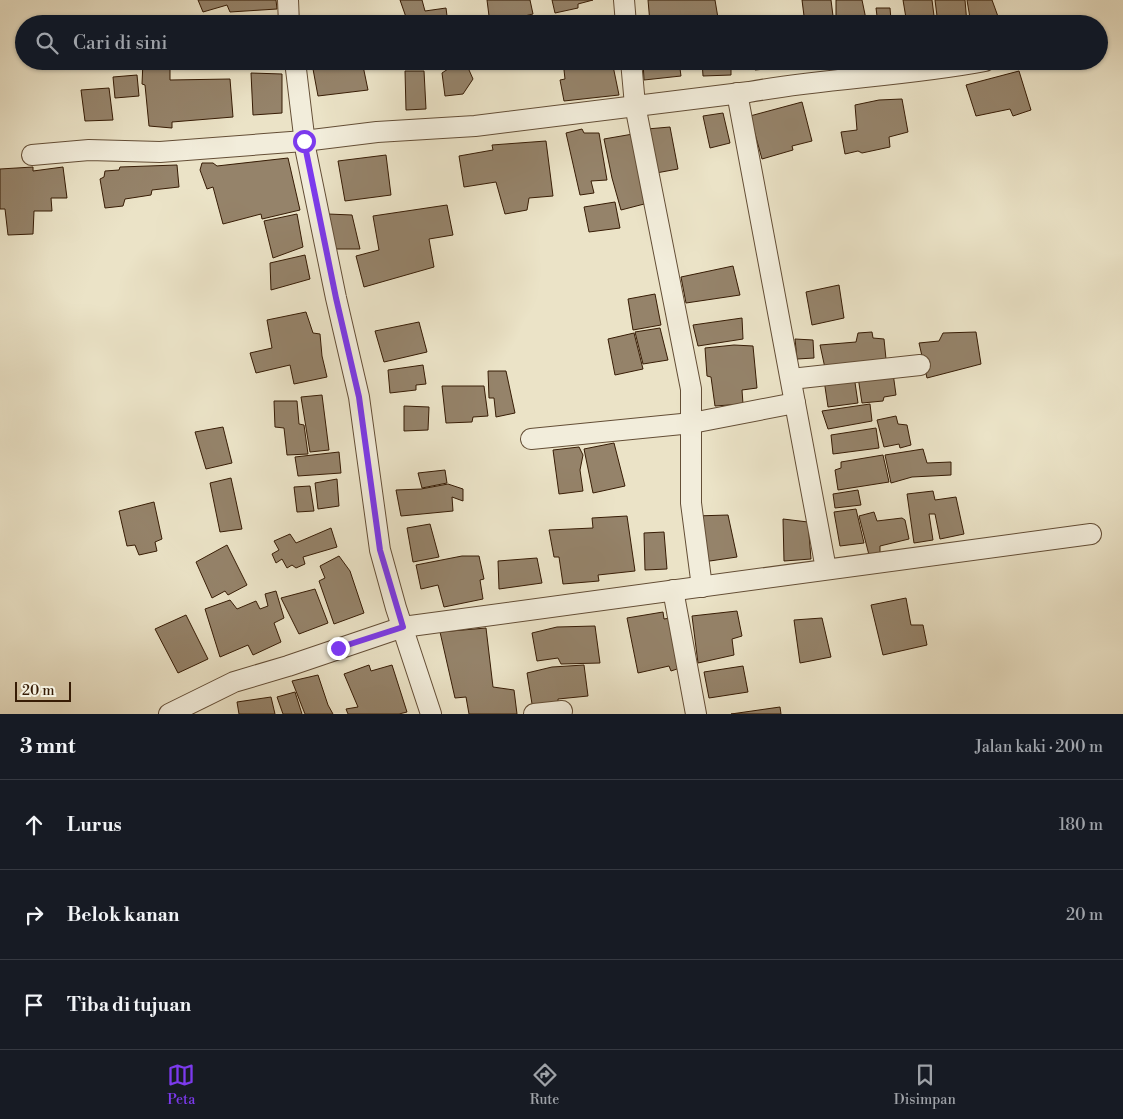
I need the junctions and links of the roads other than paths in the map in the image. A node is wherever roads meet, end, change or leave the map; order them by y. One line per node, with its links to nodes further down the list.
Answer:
1 (288, 0): 3 (street)
2 (624, 0): 4 (street)
3 (289, 15)
4 (625, 15)
5 (296, 70): 10 (street)
6 (631, 70): 9 (street)
7 (921, 70): 8 (street)
8 (737, 93): 9 (street); 13 (street)
9 (635, 105): 10 (street); 15 (street)
10 (304, 141): 11 (street); 21 (street)
11 (32, 155)
12 (920, 365): 13 (street)
13 (791, 379): 14 (street)
14 (795, 403): 15 (street); 18 (street)
15 (692, 423): 16 (street); 19 (street)
16 (531, 439)
17 (1091, 534): 18 (street)
18 (826, 569): 19 (street)
19 (702, 586): 20 (street)
20 (673, 590): 21 (street); 26 (street)
21 (403, 627): 23 (street); 24 (street)
22 (562, 711): 25 (street)
23 (170, 714)
24 (431, 714)
25 (534, 714)
26 (696, 714)

